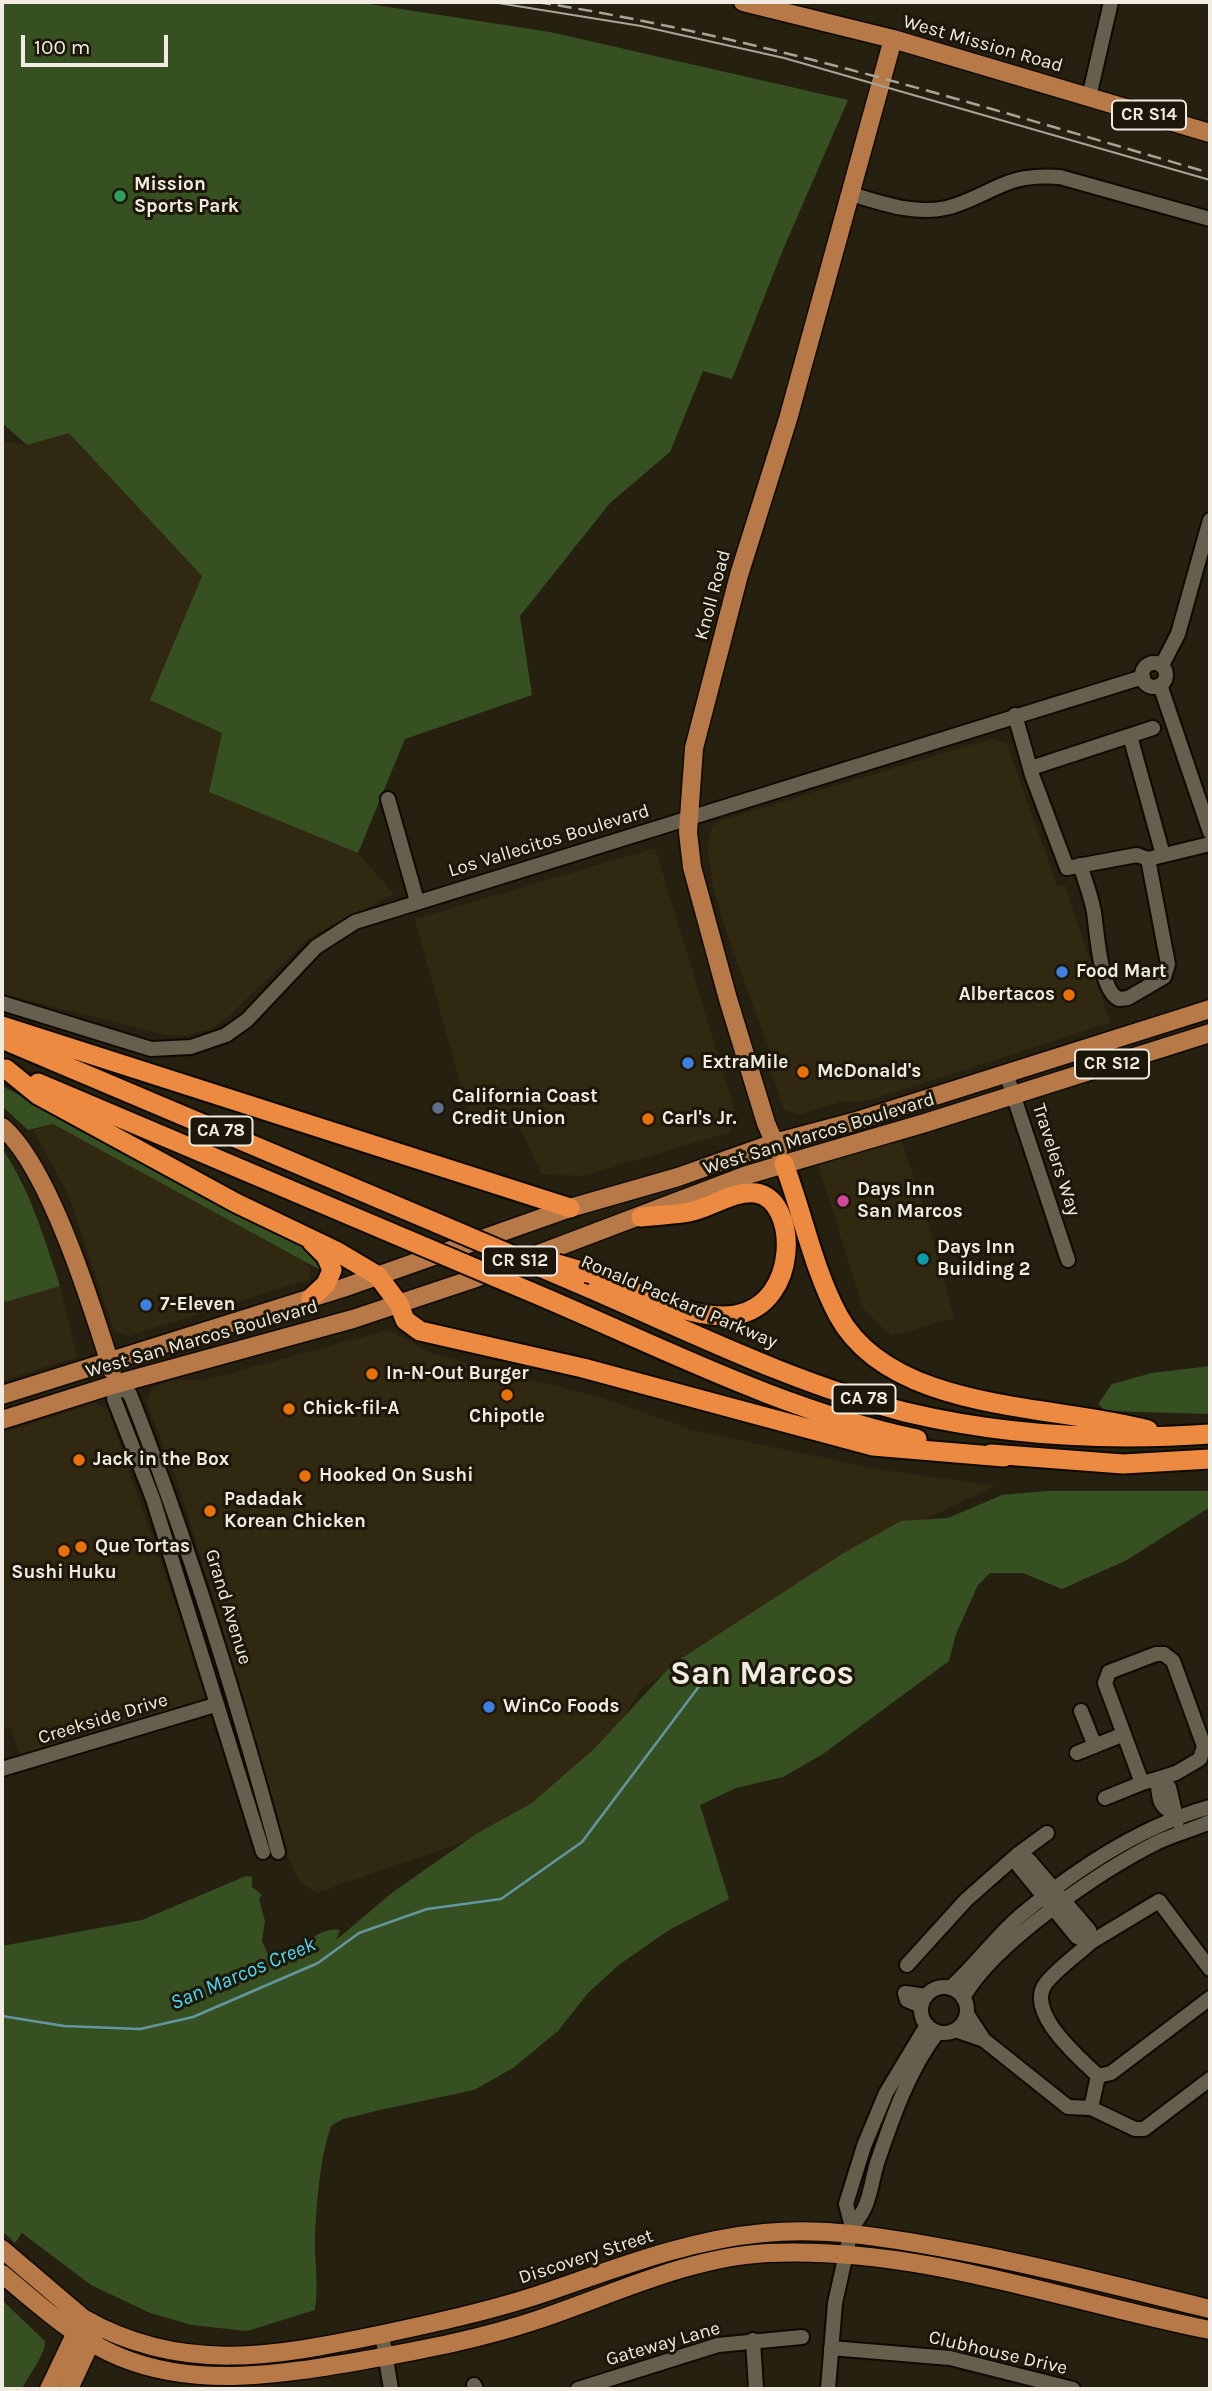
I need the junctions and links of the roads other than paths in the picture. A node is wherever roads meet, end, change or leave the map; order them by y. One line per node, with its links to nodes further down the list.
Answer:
1 (743, 2): 3 (main road, West Mission Road / CR S14)
2 (1111, 2): 4 (street)
3 (893, 40): 4 (main road, West Mission Road / CR S14); 6 (main road, Knoll Road)
4 (1089, 97): 5 (main road, West Mission Road / CR S14)
5 (1210, 133)
6 (851, 194): 7 (street); 17 (main road, Knoll Road)
7 (1210, 219)
8 (1210, 520): 9 (street)
9 (1162, 665): 10 (street); 11 (street)
10 (1143, 677): 11 (street); 12 (street, Los Vallecitos Boulevard)
11 (1160, 685): 18 (street)
12 (1015, 715): 15 (street); 17 (street, Los Vallecitos Boulevard)
13 (1153, 728): 14 (street)
14 (1130, 736): 15 (street); 20 (street)
15 (1031, 768): 22 (street)
16 (388, 799): 23 (street)
17 (688, 818): 23 (street, Los Vallecitos Boulevard); 34 (main road, Knoll Road)
18 (1210, 832)
19 (1210, 844): 20 (street)
20 (1164, 855): 21 (street)
21 (1148, 859): 22 (street); 22 (street)
22 (1080, 864)
23 (418, 901): 24 (street, Los Vallecitos Boulevard)
24 (2, 1003)
25 (1210, 1009): 30 (main road, West San Marcos Boulevard / CR S12)
26 (2, 1026): 37 (highway)
27 (1210, 1033): 31 (main road, West San Marcos Boulevard / CR S12)
28 (2, 1039): 42 (highway, Ronald Packard Parkway / CA 78, bridge)
29 (4, 1068): 39 (highway); 51 (highway, CA 78, bridge)
30 (1006, 1073): 31 (street, Travelers Way); 32 (main road, West San Marcos Boulevard / CR S12)
31 (1013, 1094): 35 (main road, West San Marcos Boulevard / CR S12); 40 (street, Travelers Way)
32 (884, 1112): 34 (main road, West San Marcos Boulevard / CR S12); 35 (main road)
33 (2, 1127): 45 (main road, Grand Avenue)
34 (774, 1143): 36 (main road, Knoll Road); 37 (main road, West San Marcos Boulevard / CR S12)
35 (849, 1145): 36 (main road, West San Marcos Boulevard / CR S12)
36 (784, 1164): 38 (main road, West San Marcos Boulevard / CR S12); 50 (highway)
37 (570, 1208): 41 (main road, West San Marcos Boulevard / CR S12)
38 (641, 1217): 42 (highway); 44 (main road, West San Marcos Boulevard / CR S12)
39 (304, 1234): 41 (highway); 43 (highway)
40 (1068, 1260)
41 (378, 1276): 43 (main road, West San Marcos Boulevard / CR S12); 44 (highway)
42 (583, 1278): 50 (highway, Ronald Packard Parkway / CA 78)
43 (311, 1298): 45 (main road, West San Marcos Boulevard / CR S12)
44 (399, 1304): 46 (main road, West San Marcos Boulevard / CR S12); 51 (highway)
45 (109, 1362): 46 (main road, Grand Avenue); 47 (main road, West San Marcos Boulevard / CR S12)
46 (116, 1384): 48 (main road, West San Marcos Boulevard / CR S12); 53 (street, Grand Avenue); 66 (street, Grand Avenue)
47 (2, 1395)
48 (2, 1420)
49 (1210, 1434): 50 (highway, Ronald Packard Parkway / CA 78)
50 (1172, 1436)
51 (1004, 1457): 52 (highway, CA 78)
52 (1210, 1459)
53 (215, 1705): 58 (street, Creekside Drive); 65 (street, Grand Avenue)
54 (1081, 1711): 56 (street)
55 (1124, 1734): 56 (street); 59 (street); 59 (street)
56 (1095, 1746): 57 (street)
57 (1077, 1753)
58 (2, 1769)
59 (1153, 1781): 60 (street); 62 (street)
60 (1105, 1798)
61 (1210, 1807): 62 (street)
62 (1177, 1822): 63 (street); 68 (street)
63 (1210, 1822)
64 (1047, 1833): 67 (street)
65 (263, 1852)
66 (278, 1852)
67 (1019, 1857): 68 (street); 70 (street)
68 (1055, 1899): 69 (street); 72 (street); 74 (street)
69 (1089, 1940): 71 (street); 81 (street)
70 (907, 1965)
71 (1210, 1969)
72 (950, 1988): 74 (street); 76 (street)
73 (900, 1991): 76 (street)
74 (963, 1998): 77 (street)
75 (1210, 1998): 81 (street)
76 (924, 2001): 78 (street)
77 (967, 2014): 79 (street); 80 (street)
78 (932, 2029): 79 (street); 84 (street)
79 (955, 2030): 80 (street)
80 (984, 2040): 83 (street)
81 (1098, 2076): 83 (street)
82 (1210, 2079): 83 (street)
83 (1091, 2108)
84 (851, 2230): 86 (street); 88 (main road, Discovery Street); 91 (main road, Discovery Street)
85 (2, 2249): 89 (main road, Discovery Street)
86 (846, 2252): 90 (main road); 95 (street); 96 (main road)
87 (2, 2274): 93 (main road)
88 (1210, 2309)
89 (91, 2322): 91 (main road, Discovery Street); 93 (main road)
90 (1210, 2330)
91 (382, 2334): 96 (street)
92 (802, 2337): 94 (street, Gateway Lane)
93 (82, 2339): 96 (main road); 98 (main road); 99 (main road)
94 (754, 2340): 101 (street, Gateway Lane); 102 (street)
95 (831, 2348): 97 (street, Clubhouse Drive); 103 (street)
96 (387, 2356): 100 (street)
97 (1046, 2386): 104 (street, Clubhouse Drive)
98 (49, 2389)
99 (69, 2389)
100 (391, 2389)
101 (578, 2389)
102 (756, 2389)
103 (828, 2389)
104 (1073, 2389)

